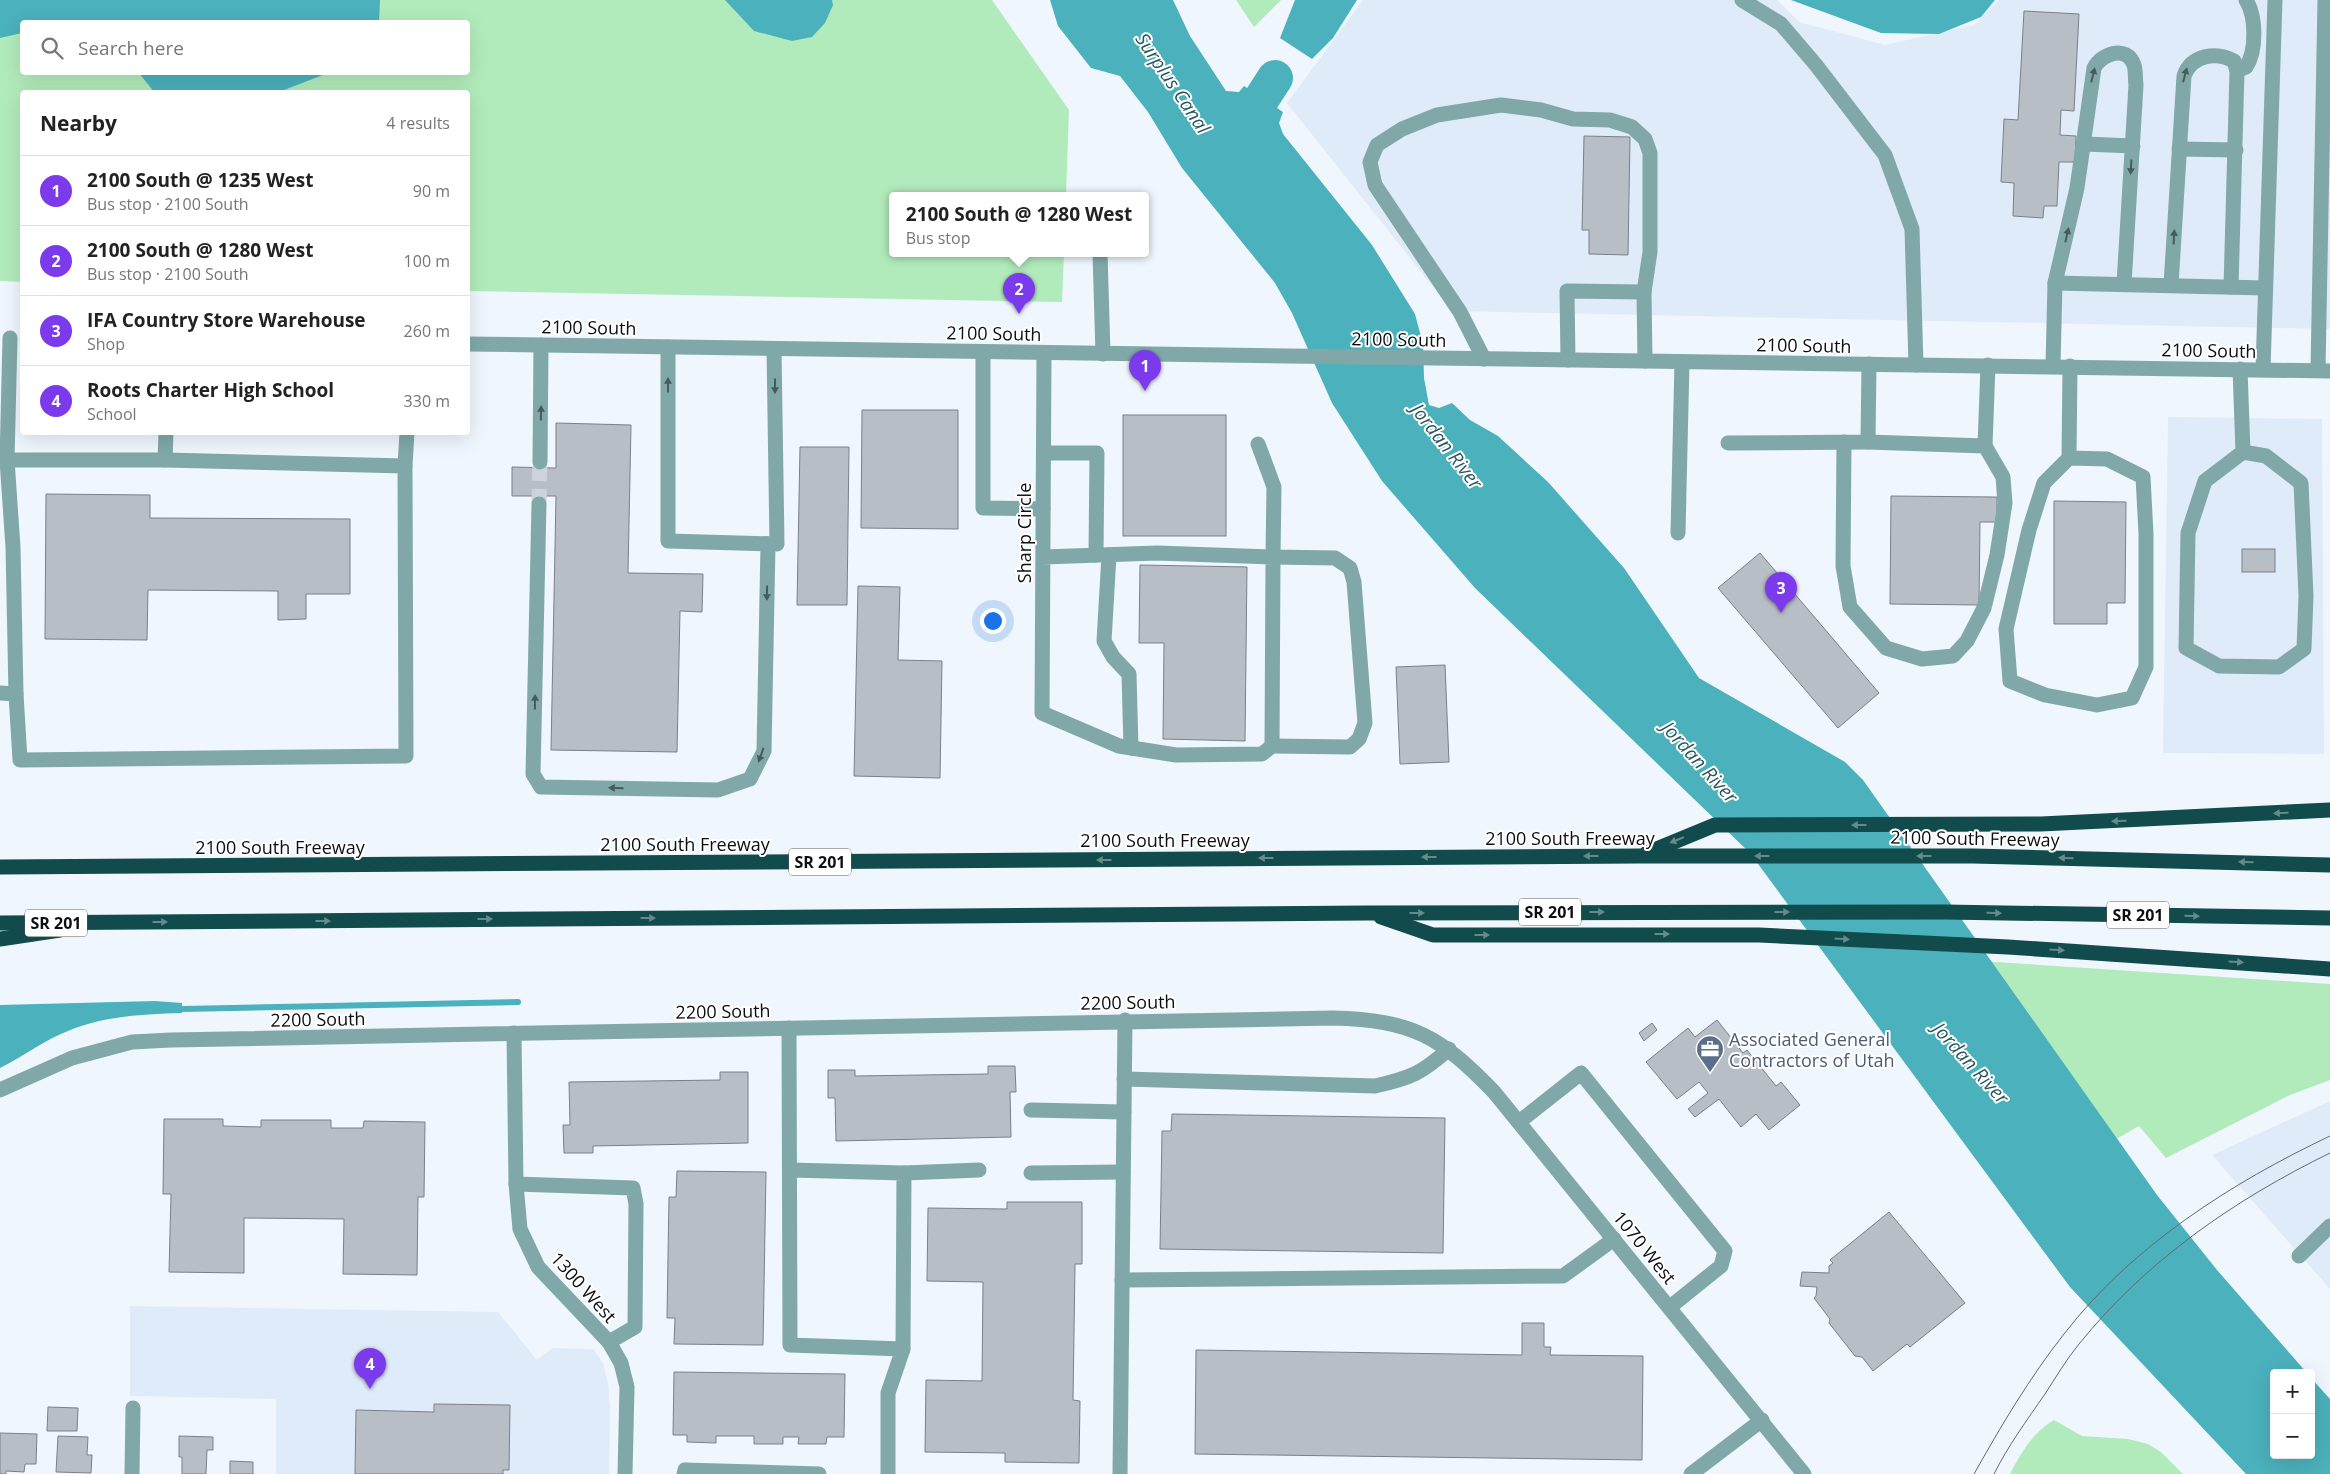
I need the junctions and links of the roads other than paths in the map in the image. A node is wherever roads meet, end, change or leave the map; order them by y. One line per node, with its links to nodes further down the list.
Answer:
1 (1742, 0): 30 (street)
2 (2246, 0): 5 (street)
3 (2275, 0): 15 (street)
4 (2325, 0): 36 (street)
5 (2238, 70): 8 (street, one-way to 5); 9 (street)
6 (2085, 144): 7 (street); 7 (street, one-way to 7); 11 (street, one-way to 6)
7 (2133, 146): 12 (street, one-way to 12)
8 (2179, 149): 9 (street); 13 (street, one-way to 8)
9 (2236, 150): 14 (street)
10 (1100, 257): 24 (street)
11 (2055, 283): 12 (street); 32 (street)
12 (2124, 284): 13 (street)
13 (2172, 285): 14 (street)
14 (2231, 287): 15 (street)
15 (2265, 288): 35 (street)
16 (1644, 292): 25 (street); 26 (street); 27 (street)
17 (11, 338): 47 (street)
18 (470, 344): 19 (street, 2100 South)
19 (541, 345): 20 (street, 2100 South); 49 (street, one-way to 19)
20 (668, 347): 21 (street, 2100 South); 54 (street, one-way to 20)
21 (774, 349): 22 (street, 2100 South); 54 (street, one-way to 54)
22 (983, 352): 23 (street, 2100 South); 52 (street)
23 (1044, 353): 24 (street, 2100 South); 45 (street, Sharp Circle)
24 (1103, 354): 25 (street, 2100 South)
25 (1484, 359): 26 (street, 2100 South)
26 (1568, 360): 27 (street, 2100 South)
27 (1645, 361): 28 (street, 2100 South)
28 (1682, 362): 29 (street, 2100 South); 53 (street)
29 (1869, 364): 30 (street, 2100 South); 40 (street)
30 (1916, 365): 31 (street, 2100 South)
31 (1988, 365): 32 (street, 2100 South); 43 (street)
32 (2053, 366): 33 (street, 2100 South)
33 (2070, 366): 34 (street, 2100 South); 46 (street)
34 (2240, 369): 35 (street, 2100 South); 44 (street)
35 (2263, 370): 36 (street, 2100 South)
36 (2324, 371)
37 (166, 435): 48 (street)
38 (407, 435): 50 (street)
39 (1844, 442): 40 (street); 41 (street); 43 (street)
40 (1868, 442): 43 (street)
41 (1728, 443)
42 (1258, 444): 57 (street)
43 (1985, 446)
44 (2243, 452): 44 (street)
45 (1044, 453): 52 (street, Sharp Circle); 55 (street)
46 (2069, 458): 46 (street)
47 (4, 460): 48 (street); 59 (street)
48 (165, 460): 50 (street)
49 (540, 462)
50 (405, 466): 59 (street)
51 (539, 504): 54 (street, one-way to 51)
52 (1043, 509): 56 (street, Sharp Circle)
53 (1678, 533)
54 (768, 544)
55 (1103, 555): 56 (street); 57 (street); 61 (street)
56 (1043, 556): 61 (street, Sharp Circle)
57 (1273, 556): 60 (street); 60 (street)
58 (0, 693): 59 (street)
59 (16, 694)
60 (1272, 746): 61 (street)
61 (1131, 748)
62 (2330, 810): 63 (highway, one-way to 63)
63 (1640, 856): 64 (highway, 2100 South Freeway / SR 201, one-way to 63); 65 (highway, 2100 South Freeway / SR 201, one-way to 65)
64 (2330, 865)
65 (0, 867)
66 (1368, 913): 67 (highway, SR 201, one-way to 67); 68 (highway, SR 201, one-way to 66); 71 (highway, one-way to 71)
67 (2330, 918)
68 (112, 922): 69 (highway, SR 201); 70 (highway)
69 (0, 923)
70 (0, 939)
71 (2330, 969)
72 (1125, 1020): 73 (street, 2200 South); 75 (street, 2200 South); 76 (street)
73 (789, 1028): 74 (street, 2200 South); 81 (street)
74 (514, 1033): 77 (street, 2200 South); 86 (street, 1300 West)
75 (1450, 1049): 76 (street); 80 (street, 1070 West)
76 (1124, 1079): 79 (street)
77 (0, 1090)
78 (1031, 1110): 79 (street)
79 (1124, 1112): 83 (street)
80 (1519, 1122): 88 (street, 1070 West); 91 (street)
81 (790, 1170): 84 (street); 93 (street)
82 (979, 1170): 84 (street)
83 (1123, 1172): 85 (street); 90 (street)
84 (904, 1173): 93 (street)
85 (1031, 1173)
86 (516, 1184): 92 (street, 1300 West); 92 (street)
87 (2330, 1226): 89 (street)
88 (1614, 1239): 90 (street); 91 (street, 1070 West)
89 (2299, 1256)
90 (1122, 1280): 101 (street)
91 (1670, 1308): 95 (street, 1070 West)
92 (609, 1342): 97 (street, 1300 West)
93 (903, 1349): 100 (street)
94 (132, 1408): 96 (street)
95 (1762, 1420): 102 (street); 103 (street, 1070 West)
96 (132, 1474)
97 (625, 1474)
98 (684, 1474): 99 (street)
99 (819, 1474)
100 (888, 1474)
101 (1120, 1474)
102 (1691, 1474)
103 (1804, 1474)

